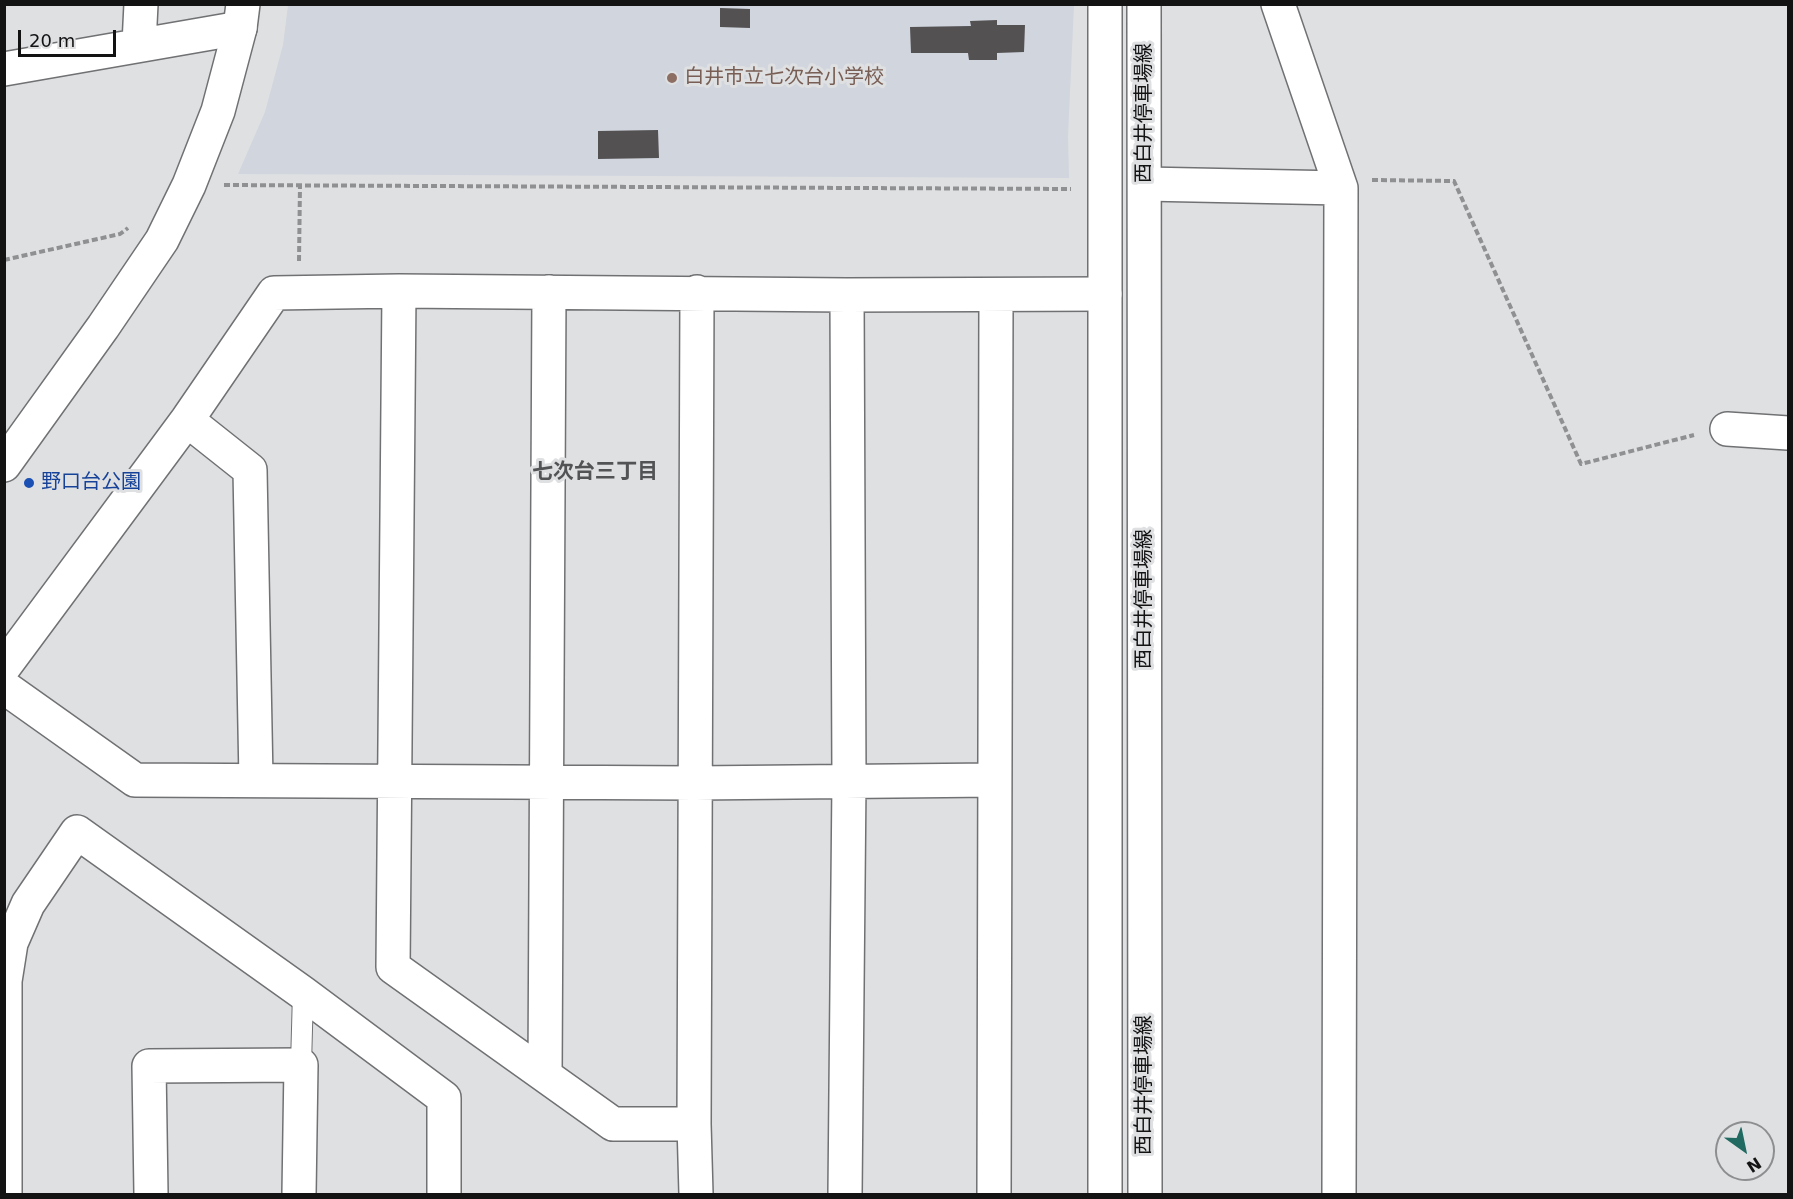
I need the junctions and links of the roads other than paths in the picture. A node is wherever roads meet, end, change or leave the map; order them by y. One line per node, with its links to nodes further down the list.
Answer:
1 (141, 4): 6 (street)
2 (1105, 4): 13 (street, 西白井停車場線)
3 (1144, 4): 8 (street, 西白井停車場線)
4 (1278, 4): 9 (street)
5 (242, 16): 6 (street); 19 (street)
6 (139, 45): 7 (street)
7 (4, 69)
8 (1145, 184): 9 (street); 40 (street, 西白井停車場線)
9 (1341, 188): 41 (street)
10 (399, 291): 11 (street); 16 (street); 24 (street)
11 (549, 292): 12 (street); 26 (street)
12 (697, 292): 14 (street); 27 (street)
13 (1105, 294): 15 (street); 39 (street, 西白井停車場線)
14 (847, 295): 15 (street); 25 (street)
15 (996, 295): 23 (street)
16 (187, 420): 20 (street); 22 (street)
17 (1727, 429): 18 (street)
18 (1788, 433)
19 (4, 465)
20 (4, 667)
21 (4, 687): 22 (street)
22 (256, 780): 24 (street)
23 (994, 780): 25 (street); 38 (street)
24 (396, 781): 26 (street); 30 (street)
25 (849, 781): 27 (street); 37 (street)
26 (548, 782): 27 (street); 30 (street)
27 (694, 783): 31 (street)
28 (303, 993): 29 (lane); 32 (street); 35 (street)
29 (301, 1065): 33 (street); 34 (street)
30 (545, 1076): 31 (street)
31 (693, 1124): 36 (street)
32 (5, 1194)
33 (151, 1194)
34 (299, 1194)
35 (444, 1194)
36 (696, 1194)
37 (845, 1194)
38 (994, 1194)
39 (1105, 1194)
40 (1145, 1194)
41 (1338, 1194)

